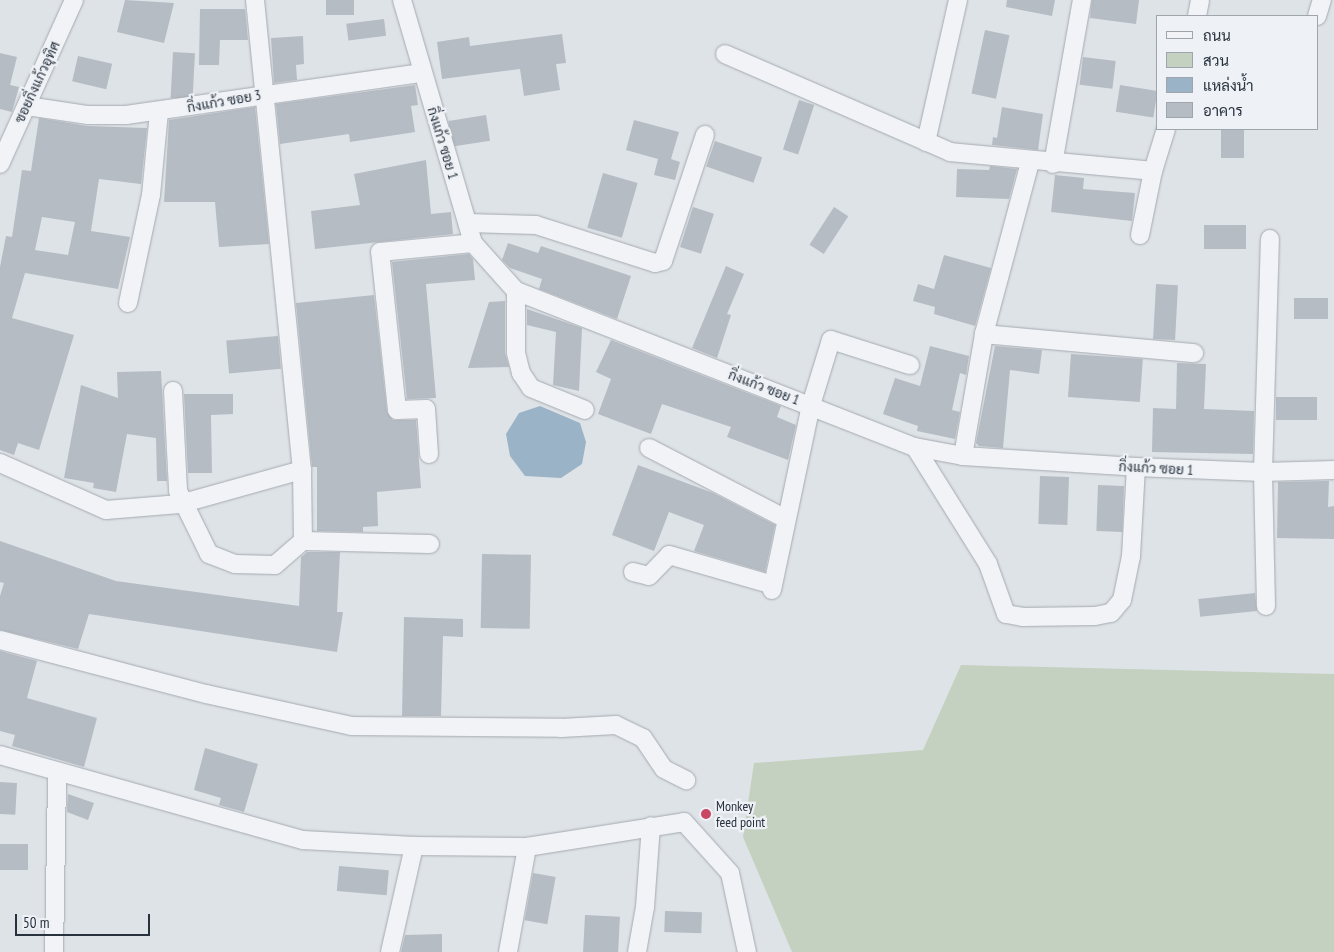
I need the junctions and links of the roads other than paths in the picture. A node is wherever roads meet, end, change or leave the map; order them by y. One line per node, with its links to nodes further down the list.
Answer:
1 (74, 0): 14 (street, ซอยกิ่งแก้วอุทิศ)
2 (254, 0): 13 (street)
3 (402, 0): 4 (street); 12 (street, กิ่งแก้ว ซอย 1)
4 (407, 0)
5 (958, 0): 18 (street)
6 (1082, 0): 22 (street)
7 (1200, 0): 9 (street)
8 (1322, 0): 10 (street)
9 (1197, 15)
10 (1317, 15)
11 (725, 54): 18 (street)
12 (422, 73): 13 (street, กิ่งแก้ว ซอย 3); 24 (street, กิ่งแก้ว ซอย 1)
13 (264, 94): 15 (street, กิ่งแก้ว ซอย 3); 42 (street)
14 (27, 106): 15 (street, กิ่งแก้ว ซอย 3); 19 (street, ซอยกิ่งแก้วอุทิศ)
15 (159, 112): 29 (street)
16 (1166, 130): 23 (street)
17 (705, 135): 24 (street)
18 (926, 142): 20 (street)
19 (4, 144): 21 (street, ซอยกิ่งแก้วอุทิศ)
20 (1030, 162): 22 (street); 30 (street)
21 (0, 164)
22 (1053, 164): 23 (street)
23 (1153, 171): 25 (street)
24 (468, 223): 27 (street, กิ่งแก้ว ซอย 1)
25 (1140, 234)
26 (1270, 239): 44 (street)
27 (473, 243): 28 (street, กิ่งแก้ว ซอย 1); 38 (street)
28 (516, 292): 34 (street, กิ่งแก้ว ซอย 1); 35 (street)
29 (128, 303)
30 (984, 334): 31 (street); 39 (street)
31 (1194, 353)
32 (910, 365): 34 (street)
33 (173, 391): 45 (street)
34 (811, 405): 36 (street, กิ่งแก้ว ซอย 1); 46 (street)
35 (586, 410)
36 (915, 447): 39 (street, กิ่งแก้ว ซอย 1); 41 (street)
37 (649, 448): 46 (street)
38 (429, 454)
39 (963, 456): 41 (street, กิ่งแก้ว ซอย 1)
40 (0, 463): 45 (street)
41 (1136, 467): 44 (street, กิ่งแก้ว ซอย 1)
42 (302, 470): 45 (street); 47 (street)
43 (1334, 470): 44 (street, กิ่งแก้ว ซอย 1)
44 (1263, 472): 50 (street)
45 (184, 503): 47 (street)
46 (786, 519): 49 (street)
47 (303, 541): 48 (street)
48 (430, 544)
49 (633, 572)
50 (1266, 606)
51 (0, 640): 54 (street)
52 (0, 755): 53 (street)
53 (57, 773): 56 (street); 58 (street)
54 (686, 780)
55 (651, 826): 57 (street); 61 (street); 62 (street)
56 (414, 846): 57 (street); 59 (street)
57 (527, 847): 60 (street)
58 (54, 952)
59 (390, 952)
60 (508, 952)
61 (637, 952)
62 (747, 952)

